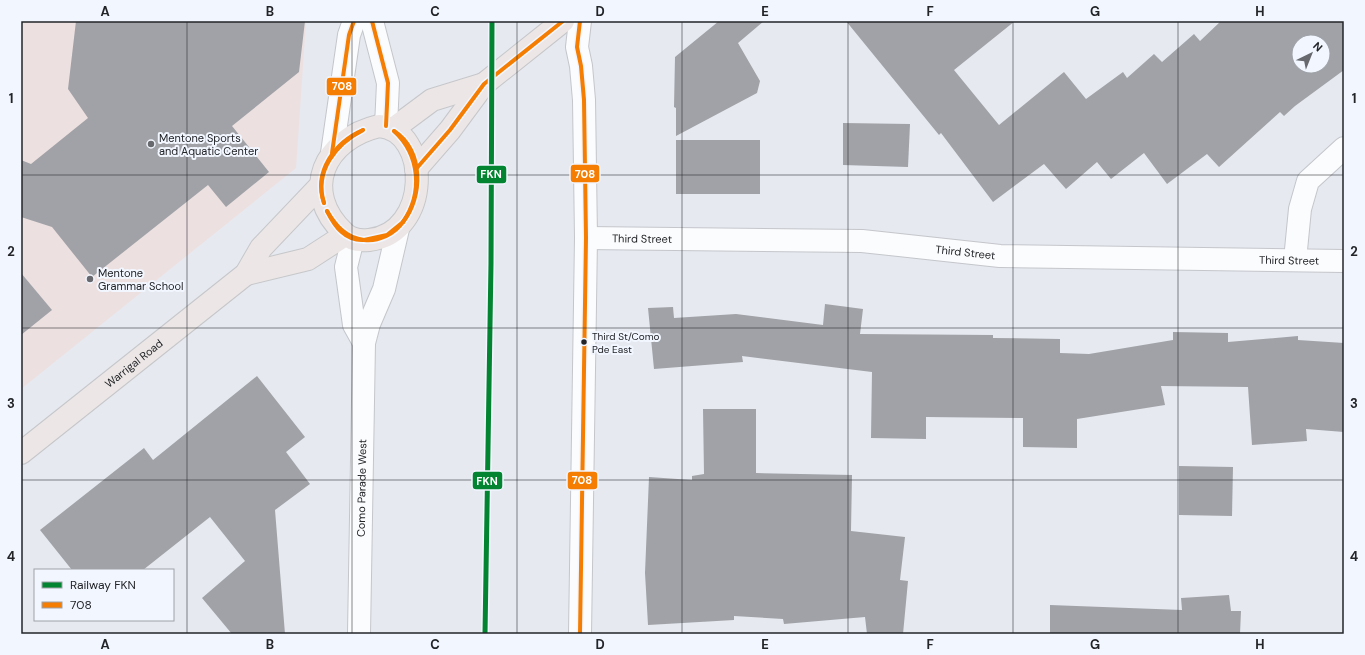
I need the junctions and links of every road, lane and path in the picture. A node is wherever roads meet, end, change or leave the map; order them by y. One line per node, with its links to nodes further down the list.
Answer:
1 (354, 21): 8 (street)
2 (372, 21): 6 (street)
3 (563, 21): 5 (main road)
4 (580, 21): 13 (street)
5 (484, 84): 6 (main road); 9 (main road)
6 (390, 128): 8 (main road); 9 (main road)
7 (1344, 148): 14 (street)
8 (332, 153): 10 (main road)
9 (416, 169): 11 (main road)
10 (320, 186): 12 (main road); 16 (main road, Warrigal Road)
11 (398, 229): 12 (main road); 17 (street, Como Parade West)
12 (349, 237): 16 (main road, Warrigal Road); 17 (street, Como Parade West)
13 (586, 238): 14 (street, Third Street); 20 (street)
14 (1295, 260): 15 (street, Third Street)
15 (1344, 261)
16 (246, 274): 18 (main road, Warrigal Road)
17 (364, 343): 19 (street, Como Parade West)
18 (21, 453)
19 (360, 634)
20 (580, 634)

